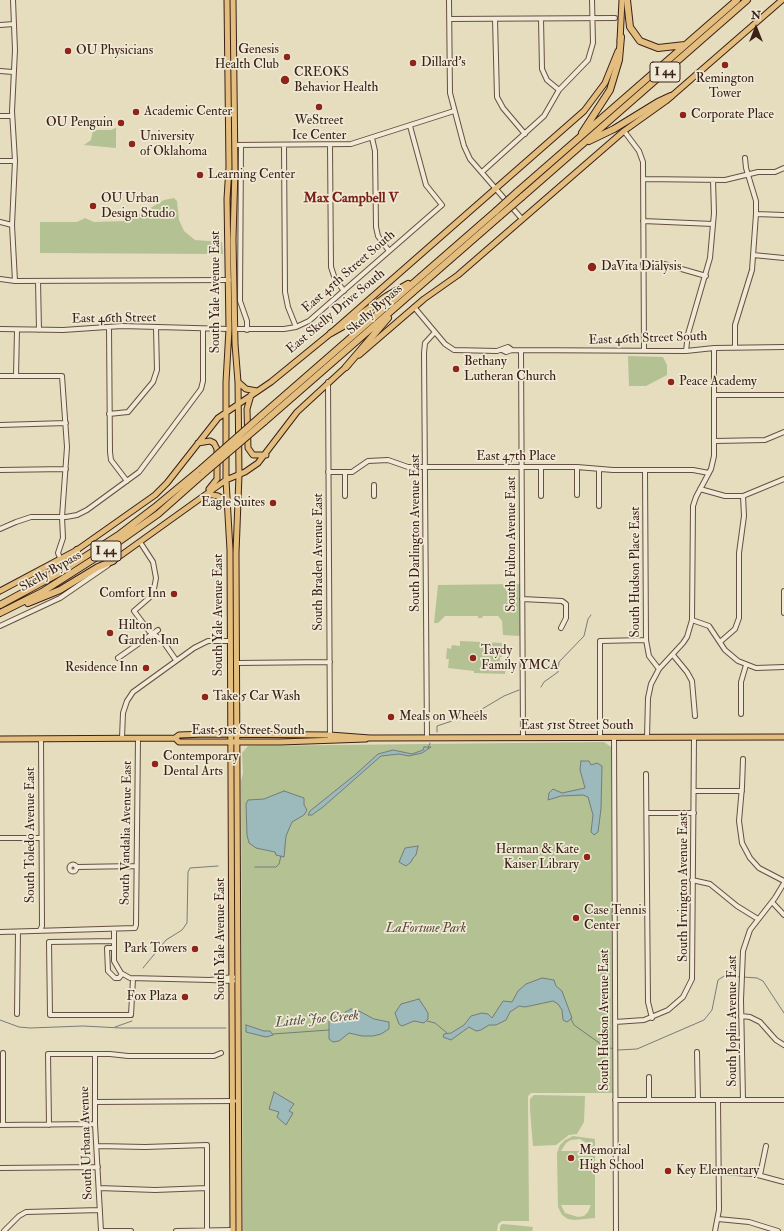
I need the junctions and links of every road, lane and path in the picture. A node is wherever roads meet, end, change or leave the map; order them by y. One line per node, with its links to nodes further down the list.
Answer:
1 (13, 0): 16 (street)
2 (227, 0): 19 (main road, South Yale Avenue East)
3 (233, 0): 21 (main road, South Yale Avenue East)
4 (449, 0): 13 (street)
5 (592, 0): 11 (street)
6 (622, 0): 18 (main road, East Skelly Drive South)
7 (627, 0): 20 (highway)
8 (737, 0): 20 (highway, Skelly Bypass / I 44)
9 (747, 0): 33 (highway, Skelly Bypass / I 44)
10 (782, 0): 25 (main road)
11 (592, 18): 12 (street); 15 (street); 24 (street)
12 (615, 18)
13 (449, 19): 14 (street); 26 (street)
14 (495, 19): 15 (street); 31 (street)
15 (541, 19): 24 (street)
16 (14, 24): 17 (street); 23 (street)
17 (0, 25)
18 (621, 37): 33 (highway); 46 (main road, East Skelly Drive South)
19 (229, 42): 21 (main road); 34 (main road, South Yale Avenue East)
20 (685, 46): 33 (highway, Skelly Bypass / I 44)
21 (234, 50): 34 (main road, South Yale Avenue East)
22 (0, 71): 23 (street)
23 (13, 72): 28 (street)
24 (559, 90): 31 (street)
25 (671, 96): 30 (main road); 33 (highway)
26 (454, 111): 29 (street); 42 (street)
27 (0, 116): 28 (street)
28 (12, 116): 40 (street)
29 (410, 126): 32 (street); 55 (street, East 45th Street South)
30 (624, 131): 44 (street); 50 (main road)
31 (525, 134): 42 (street)
32 (372, 138): 37 (street); 55 (street)
33 (579, 143): 47 (highway, Skelly Bypass / I 44, bridge)
34 (232, 145): 35 (street); 62 (main road, South Yale Avenue East)
35 (241, 145): 36 (street); 76 (street, South Yale Avenue East)
36 (284, 145): 37 (street); 69 (street)
37 (330, 145): 65 (street)
38 (745, 158): 43 (street)
39 (0, 161): 40 (street)
40 (15, 161): 54 (street)
41 (784, 168): 43 (street)
42 (482, 172): 46 (street)
43 (748, 174): 45 (street); 48 (street)
44 (643, 179): 45 (street); 51 (street)
45 (713, 180): 53 (street)
46 (496, 189): 50 (street); 78 (main road, East Skelly Drive South)
47 (498, 213): 61 (highway, Skelly Bypass / I 44); 66 (highway, Skelly Bypass / I 44)
48 (756, 214): 49 (street); 56 (street)
49 (784, 215)
50 (522, 219): 67 (main road)
51 (643, 221): 53 (street); 58 (street)
52 (0, 222): 54 (street)
53 (713, 224): 59 (street)
54 (12, 226): 63 (street)
55 (389, 251): 65 (street, East 45th Street South)
56 (753, 255): 57 (street); 79 (street)
57 (784, 258)
58 (643, 264): 59 (street); 83 (street)
59 (706, 276): 84 (street)
60 (0, 279): 63 (street)
61 (418, 279): 78 (highway); 111 (highway, Skelly Bypass / I 44, bridge)
62 (231, 280): 64 (street); 73 (main road, South Yale Avenue East)
63 (15, 281): 64 (street)
64 (38, 281): 75 (street)
65 (344, 291): 69 (street, East 45th Street South)
66 (402, 301): 85 (highway); 111 (highway, Skelly Bypass / I 44, bridge)
67 (414, 307): 77 (street, East 46th Street South); 85 (main road)
68 (109, 327): 70 (street, East 46th Street); 75 (street, East 46th Street); 96 (street)
69 (296, 327): 76 (street, East 45th Street South)
70 (156, 328): 72 (street, East 46th Street); 96 (street)
71 (0, 329): 74 (street, East 46th Street)
72 (203, 329): 73 (street, East 46th Street); 118 (street)
73 (232, 329): 76 (street, East 45th Street South); 88 (main road, South Yale Avenue East); 95 (main road, South Yale Avenue East)
74 (17, 330): 75 (street, East 46th Street); 87 (street)
75 (39, 330)
76 (247, 330)
77 (435, 332): 82 (street, East 46th Street South); 103 (street, South Darlington Avenue East)
78 (331, 333): 90 (main road, East Skelly Drive South)
79 (735, 347): 80 (street, East 46th Street South); 81 (street, East 46th Street South)
80 (784, 347)
81 (714, 348): 84 (street, East 46th Street South); 92 (street)
82 (521, 351): 83 (street, East 46th Street South); 104 (street, South Fulton Avenue East)
83 (644, 351): 84 (street, East 46th Street South)
84 (686, 351)
85 (346, 366): 89 (main road)
86 (0, 376): 87 (street)
87 (16, 376): 97 (street)
88 (238, 382): 90 (main road); 94 (main road, South Yale Avenue East)
89 (328, 382): 102 (main road); 112 (street, South Braden Avenue East)
90 (257, 391): 91 (main road, East Skelly Drive South)
91 (251, 395): 94 (main road, East Skelly Drive South); 102 (main road)
92 (714, 395): 93 (street); 100 (street)
93 (784, 395)
94 (238, 404): 95 (main road, East Skelly Drive South); 115 (main road, South Yale Avenue East)
95 (226, 412): 101 (main road, East Skelly Drive South); 117 (main road, South Yale Avenue East)
96 (110, 414): 118 (street)
97 (66, 423): 98 (street); 107 (street)
98 (0, 425)
99 (784, 432): 100 (street)
100 (715, 441): 114 (street)
101 (198, 443): 121 (main road); 134 (main road, East Skelly Drive South)
102 (266, 455): 115 (main road)
103 (425, 467): 104 (street, East 47th Place); 113 (street, East 47th Place); 178 (street, South Darlington Avenue East)
104 (522, 467): 105 (street, East 47th Place); 144 (street, South Fulton Avenue East)
105 (541, 467): 106 (street, East 47th Place); 125 (street)
106 (577, 467): 108 (street, East 47th Place); 122 (street)
107 (66, 469): 109 (street); 129 (street)
108 (599, 469): 110 (street, East 47th Place); 128 (street)
109 (0, 470)
110 (645, 470): 114 (street, East 47th Place); 154 (street, South Hudson Place East)
111 (202, 472): 139 (highway, Skelly Bypass / I 44); 147 (highway, Skelly Bypass / I 44)
112 (328, 472): 113 (street, East 47th Place); 160 (street, South Braden Avenue East)
113 (344, 472): 123 (street)
114 (709, 473): 120 (street)
115 (238, 475): 117 (main road); 132 (main road, South Yale Avenue East)
116 (784, 479): 126 (street)
117 (226, 480): 121 (main road); 127 (main road, South Yale Avenue East)
118 (127, 481): 129 (street)
119 (374, 485): 124 (street)
120 (700, 489): 126 (street); 149 (street)
121 (205, 495): 127 (main road); 133 (main road)
122 (577, 495)
123 (345, 496)
124 (374, 496)
125 (541, 496)
126 (743, 496): 156 (street)
127 (227, 502): 131 (main road, South Yale Avenue East)
128 (599, 506)
129 (62, 517): 130 (street); 137 (street)
130 (0, 529)
131 (230, 539): 132 (main road); 135 (main road, South Yale Avenue East)
132 (236, 539): 136 (main road, South Yale Avenue East)
133 (140, 542): 138 (main road); 153 (street)
134 (77, 550): 137 (main road, East Skelly Drive South); 139 (highway)
135 (230, 550): 136 (main road); 142 (main road, South Yale Avenue East)
136 (236, 550): 143 (main road, South Yale Avenue East)
137 (60, 560): 140 (main road, East Skelly Drive South)
138 (113, 561): 147 (highway); 150 (street)
139 (40, 584): 145 (highway, Skelly Bypass / I 44)
140 (0, 591)
141 (784, 591): 146 (street)
142 (230, 599): 143 (main road); 155 (main road, South Yale Avenue East)
143 (236, 599): 162 (main road, South Yale Avenue East)
144 (522, 599): 151 (street); 170 (street, South Fulton Avenue East)
145 (0, 605)
146 (784, 606): 148 (street)
147 (0, 613)
148 (784, 613)
149 (692, 620): 156 (street); 157 (street)
150 (0, 626)
151 (561, 628)
152 (158, 630): 153 (street)
153 (153, 634): 158 (street); 159 (street)
154 (646, 640): 165 (street, South Hudson Place East); 179 (street)
155 (230, 641): 159 (street); 161 (main road, South Yale Avenue East)
156 (720, 642): 163 (street)
157 (672, 655): 165 (street); 167 (street)
158 (118, 658)
159 (176, 660): 174 (street)
160 (330, 662): 162 (street); 177 (street, South Braden Avenue East)
161 (230, 663): 162 (main road); 168 (main road, South Yale Avenue East)
162 (237, 663): 169 (main road, South Yale Avenue East)
163 (746, 665): 164 (street); 166 (street)
164 (784, 667)
165 (659, 669): 171 (street)
166 (741, 714)
167 (695, 716)
168 (231, 734): 169 (main road, East 51st Street South); 176 (main road, East 51st Street South); 183 (main road, South Yale Avenue East)
169 (237, 734): 177 (main road, East 51st Street South); 184 (main road, South Yale Avenue East)
170 (523, 737): 178 (main road, East 51st Street South); 179 (main road, East 51st Street South)
171 (647, 737): 172 (main road, East 51st Street South); 180 (main road, East 51st Street South)
172 (694, 737): 173 (main road, East 51st Street South); 187 (street, South Irvington Avenue East)
173 (784, 737)
174 (122, 738): 175 (main road, East 51st Street South); 182 (main road, East 51st Street South)
175 (138, 738): 176 (main road, East 51st Street South); 193 (street, South Vandalia Avenue East)
176 (175, 738): 183 (main road, East 51st Street South)
177 (330, 738): 178 (main road, East 51st Street South); 184 (main road, East 51st Street South)
178 (427, 738)
179 (600, 738): 180 (main road, East 51st Street South)
180 (614, 738): 213 (street, South Hudson Avenue East)
181 (0, 739): 182 (main road, East 51st Street South)
182 (41, 739): 192 (street, South Toledo Avenue East)
183 (231, 742): 184 (main road, East 51st Street South); 208 (main road, South Yale Avenue East)
184 (237, 742): 209 (main road, South Yale Avenue East)
185 (743, 759): 188 (street)
186 (646, 774): 189 (street)
187 (694, 791): 188 (street); 190 (street, South Irvington Avenue East)
188 (742, 791): 196 (street)
189 (647, 813): 190 (street); 212 (street)
190 (694, 813): 195 (street, South Irvington Avenue East)
191 (0, 838): 192 (street)
192 (41, 838): 200 (street, South Toledo Avenue East)
193 (136, 866): 194 (street); 201 (street, South Vandalia Avenue East)
194 (77, 868)
195 (692, 880): 199 (street); 212 (street, South Irvington Avenue East)
196 (784, 882): 197 (street, South Joplin Avenue East)
197 (772, 902): 198 (street); 199 (street, South Joplin Avenue East)
198 (784, 915)
199 (758, 919): 211 (street, South Joplin Avenue East)
200 (40, 930): 201 (street); 203 (street)
201 (114, 930): 204 (street)
202 (0, 932): 203 (street)
203 (18, 932): 210 (street)
204 (114, 941): 205 (street); 207 (street)
205 (114, 948): 206 (street); 206 (street)
206 (122, 974): 207 (street)
207 (133, 979): 208 (street)
208 (232, 979): 209 (street); 226 (main road, South Yale Avenue East)
209 (238, 979): 226 (main road, South Yale Avenue East)
210 (17, 1014)
211 (741, 1016): 214 (street); 224 (street, South Joplin Avenue East)
212 (652, 1018): 213 (street, South Irvington Avenue East)
213 (615, 1022): 220 (street, South Hudson Avenue East)
214 (784, 1046)
215 (697, 1052): 222 (street)
216 (4, 1053): 229 (street)
217 (221, 1053): 218 (street)
218 (95, 1054): 227 (street, South Urbana Avenue); 230 (street)
219 (649, 1077): 221 (street)
220 (615, 1100): 221 (street); 249 (street, South Hudson Avenue East)
221 (649, 1100): 222 (street)
222 (698, 1100): 223 (street)
223 (718, 1100): 224 (street); 235 (street)
224 (743, 1100): 225 (street)
225 (784, 1100)
226 (235, 1101): 227 (street); 247 (main road, South Yale Avenue East); 248 (main road, South Yale Avenue East)
227 (95, 1102): 228 (street, South Urbana Avenue)
228 (95, 1124): 230 (street); 231 (street, South Urbana Avenue)
229 (2, 1125): 230 (street)
230 (49, 1125)
231 (97, 1146): 233 (street, South Urbana Avenue); 239 (street)
232 (766, 1146): 236 (street)
233 (98, 1167): 234 (street); 238 (street, South Urbana Avenue)
234 (0, 1168)
235 (718, 1172): 236 (street); 241 (street)
236 (760, 1175): 237 (street)
237 (784, 1182)
238 (99, 1188): 239 (street); 240 (street, South Urbana Avenue)
239 (207, 1188): 242 (street)
240 (100, 1210): 243 (street); 244 (street, South Urbana Avenue)
241 (718, 1219): 250 (street); 251 (street)
242 (207, 1230): 246 (street); 247 (street)
243 (2, 1231)
244 (101, 1231): 245 (street)
245 (131, 1231)
246 (176, 1231)
247 (233, 1231)
248 (239, 1231)
249 (616, 1231)
250 (715, 1231)
251 (778, 1231)

